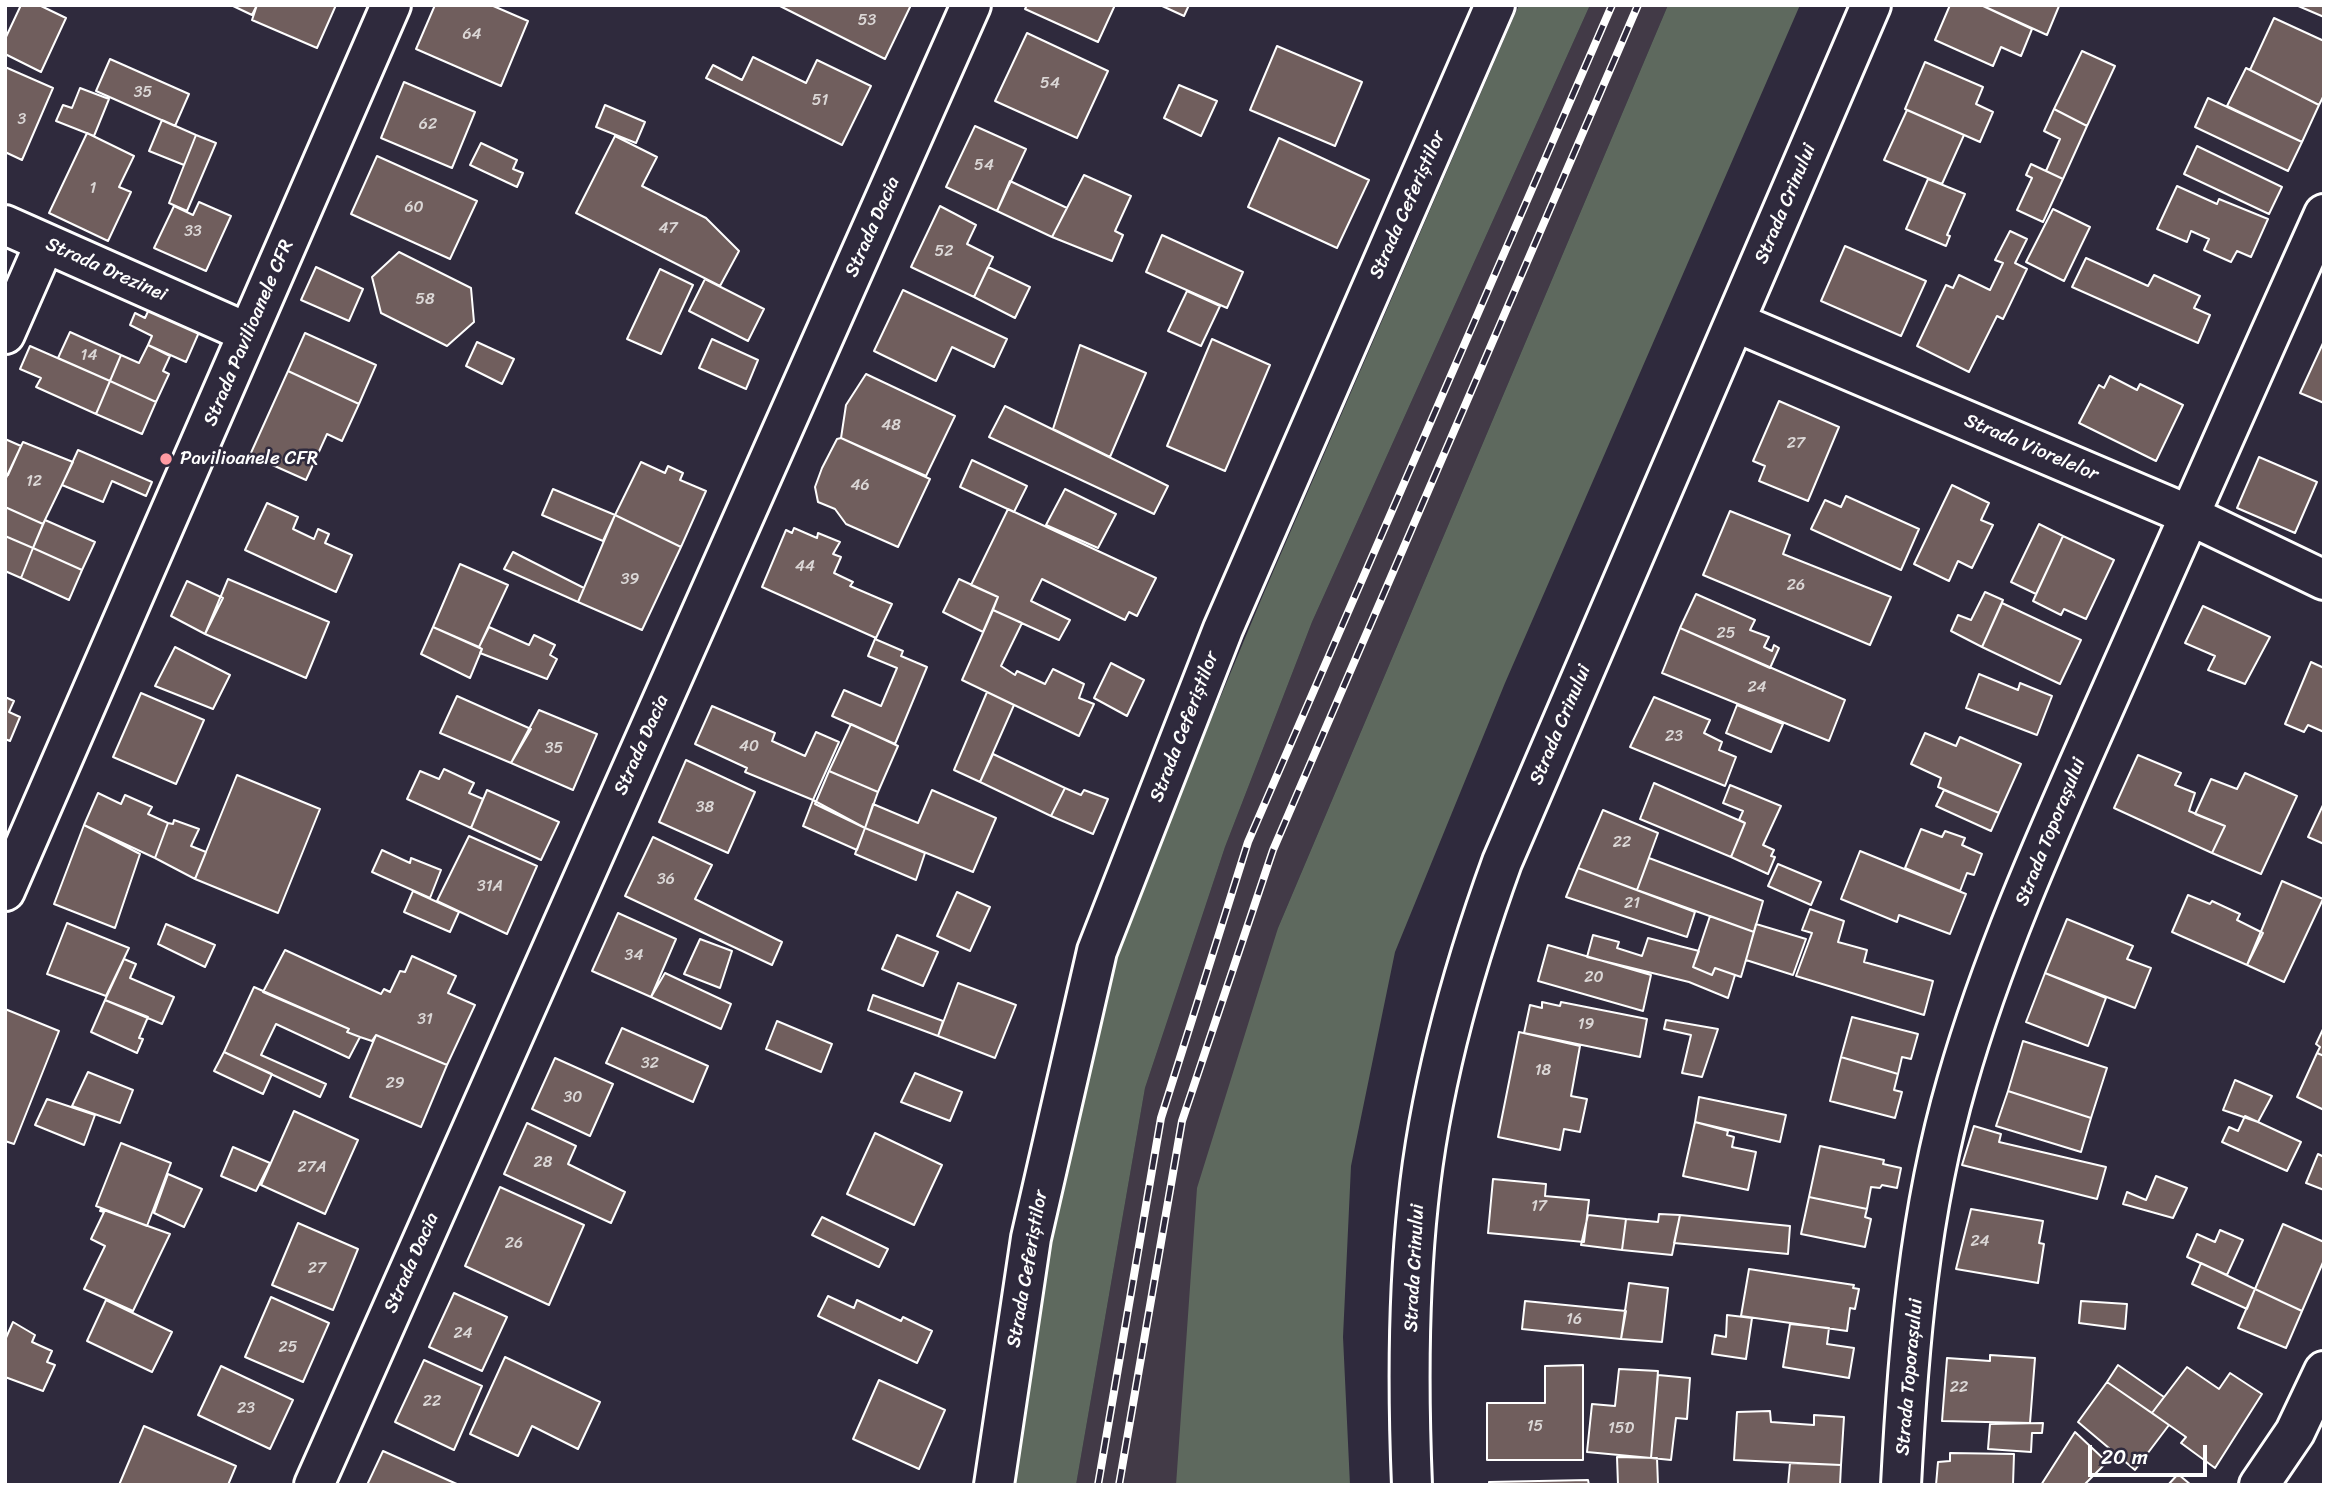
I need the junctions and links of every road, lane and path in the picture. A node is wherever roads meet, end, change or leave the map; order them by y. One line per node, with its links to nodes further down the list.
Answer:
1 (391, 5): 9 (street, Strada Pavilioanele CFR)
2 (971, 5): 15 (street, Strada Dacia)
3 (1495, 5): 16 (street, Strada Ceferiștilor)
4 (1871, 5): 8 (street, Strada Crinului)
5 (2324, 214): 11 (street, Strada Toporașului)
6 (5, 225): 7 (street, Strada Drezinei)
7 (46, 243): 9 (street, Strada Drezinei); 10 (street)
8 (1735, 323): 11 (street, Strada Viorelelor); 17 (street, Strada Crinului)
9 (248, 333): 13 (street, Strada Pavilioanele CFR)
10 (5, 334)
11 (2189, 515): 12 (street, Strada Viorelelor); 18 (street, Strada Toporașului)
12 (2324, 580)
13 (5, 891)
14 (2324, 1371): 19 (street)
15 (314, 1485)
16 (994, 1485)
17 (1412, 1485)
18 (1902, 1485)
19 (2259, 1485)

